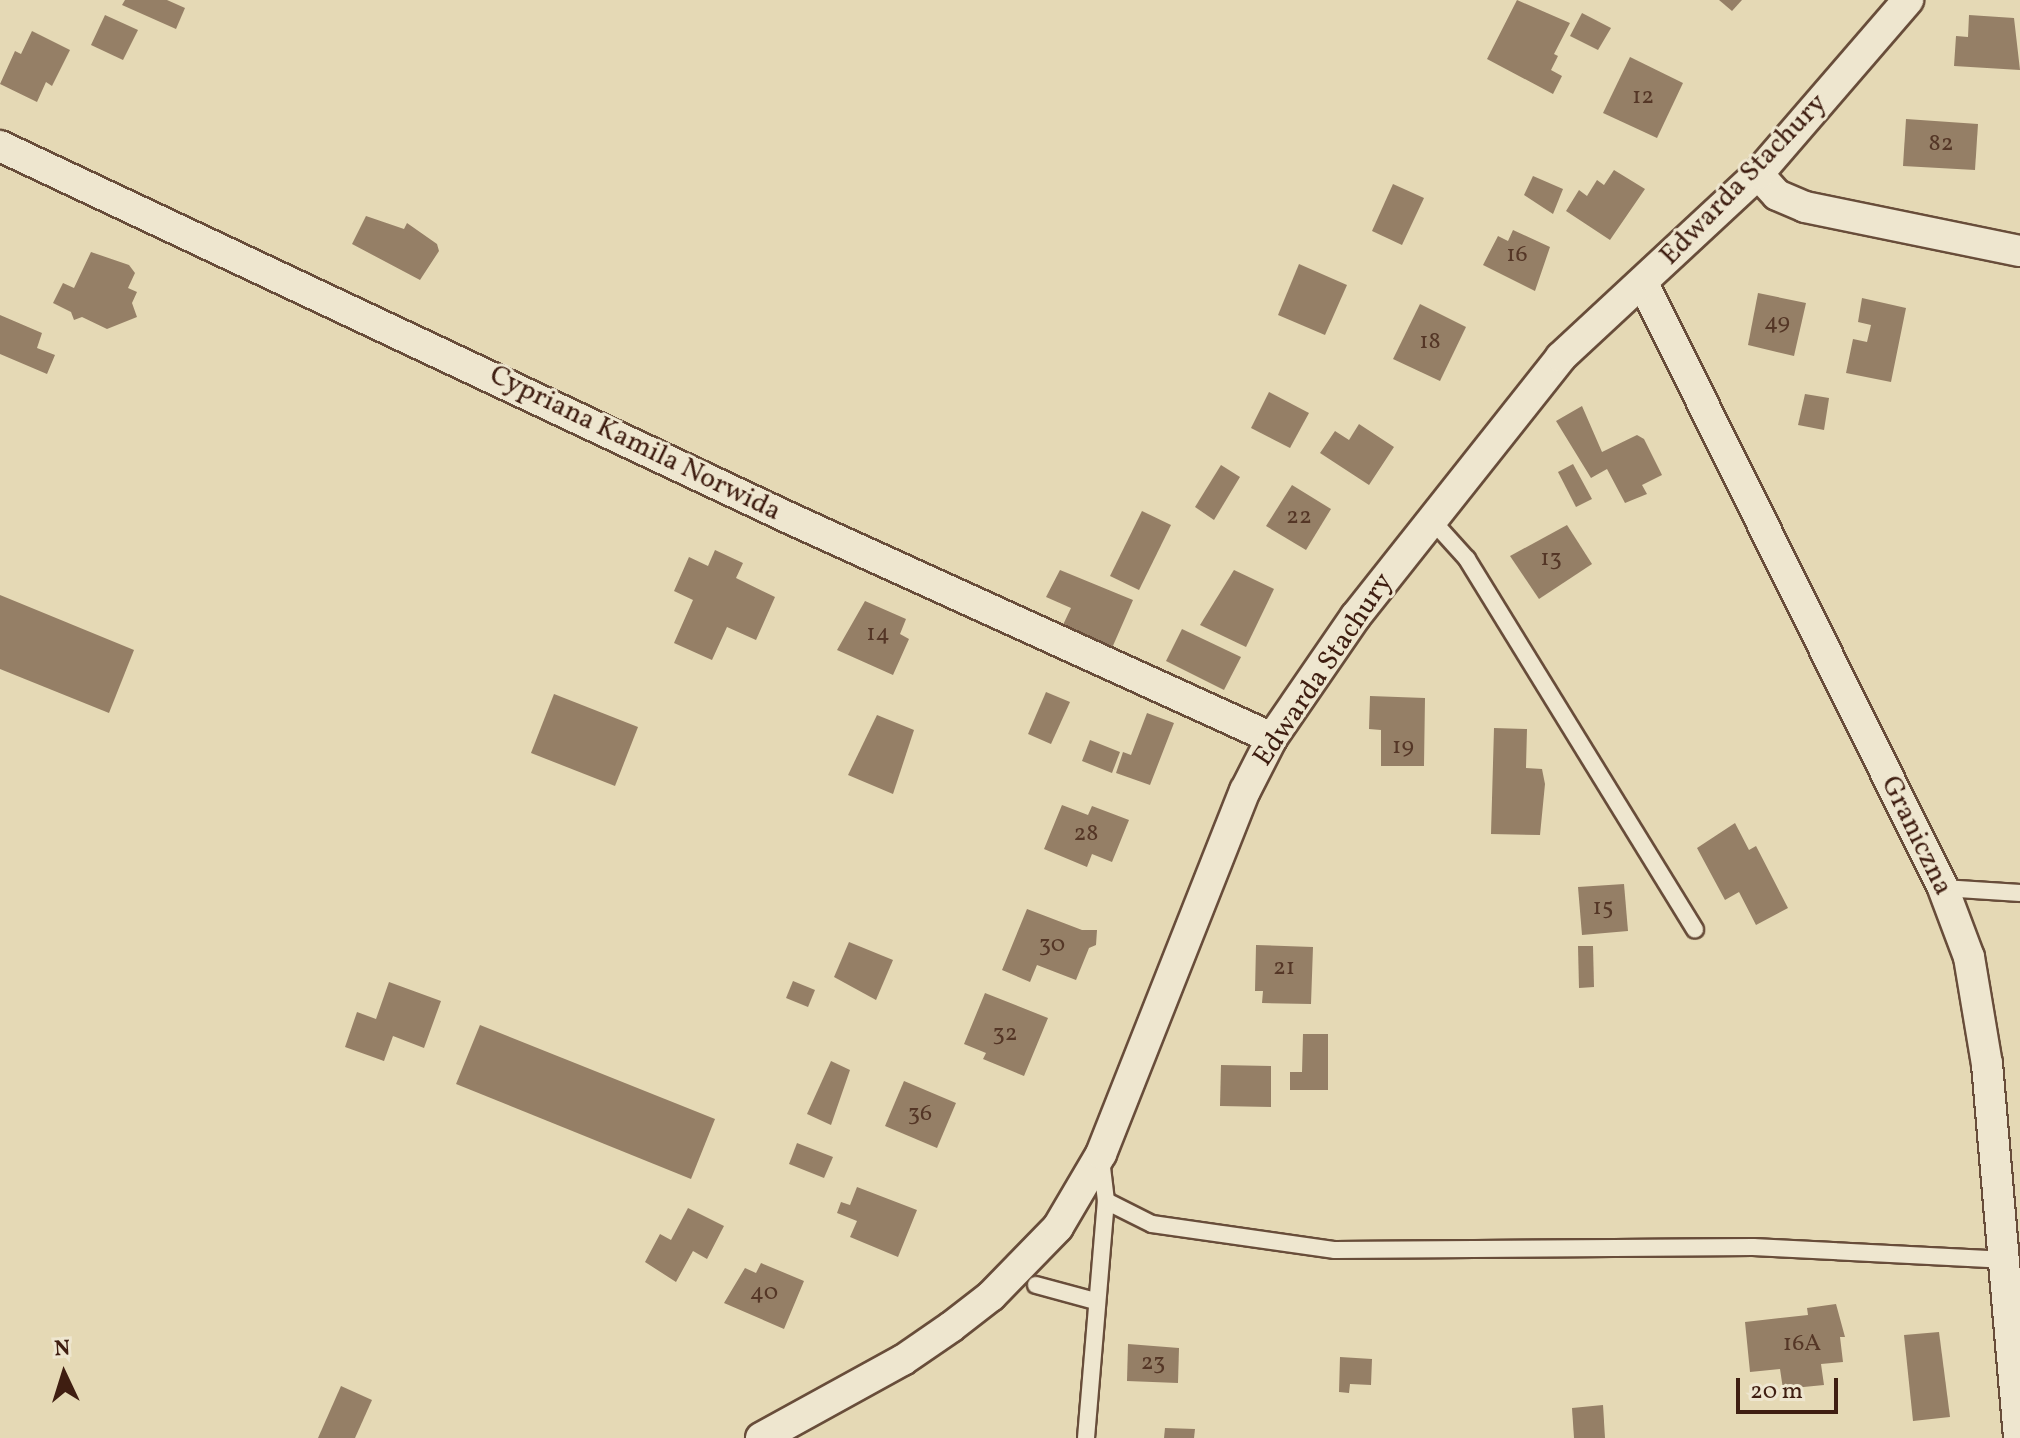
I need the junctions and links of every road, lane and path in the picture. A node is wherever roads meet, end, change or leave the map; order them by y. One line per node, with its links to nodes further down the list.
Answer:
1 (1908, 0): 3 (street, Edwarda Stachury)
2 (0, 146): 7 (street, Cypriana Kamila Norwida)
3 (1758, 174): 4 (street); 5 (street, Edwarda Stachury)
4 (2020, 251)
5 (1643, 283): 6 (street, Edwarda Stachury); 8 (street, Graniczna)
6 (1430, 518): 7 (street, Edwarda Stachury); 10 (lane)
7 (1272, 738): 11 (street, Edwarda Stachury)
8 (1943, 888): 9 (lane); 13 (street, Graniczna)
9 (2020, 893)
10 (1695, 930)
11 (1101, 1154): 12 (lane); 16 (street, Edwarda Stachury)
12 (1106, 1201): 13 (lane); 15 (lane)
13 (2014, 1260): 18 (street, Graniczna)
14 (1036, 1285): 15 (lane)
15 (1095, 1301): 17 (lane)
16 (761, 1438)
17 (1086, 1438)
18 (2019, 1438)

